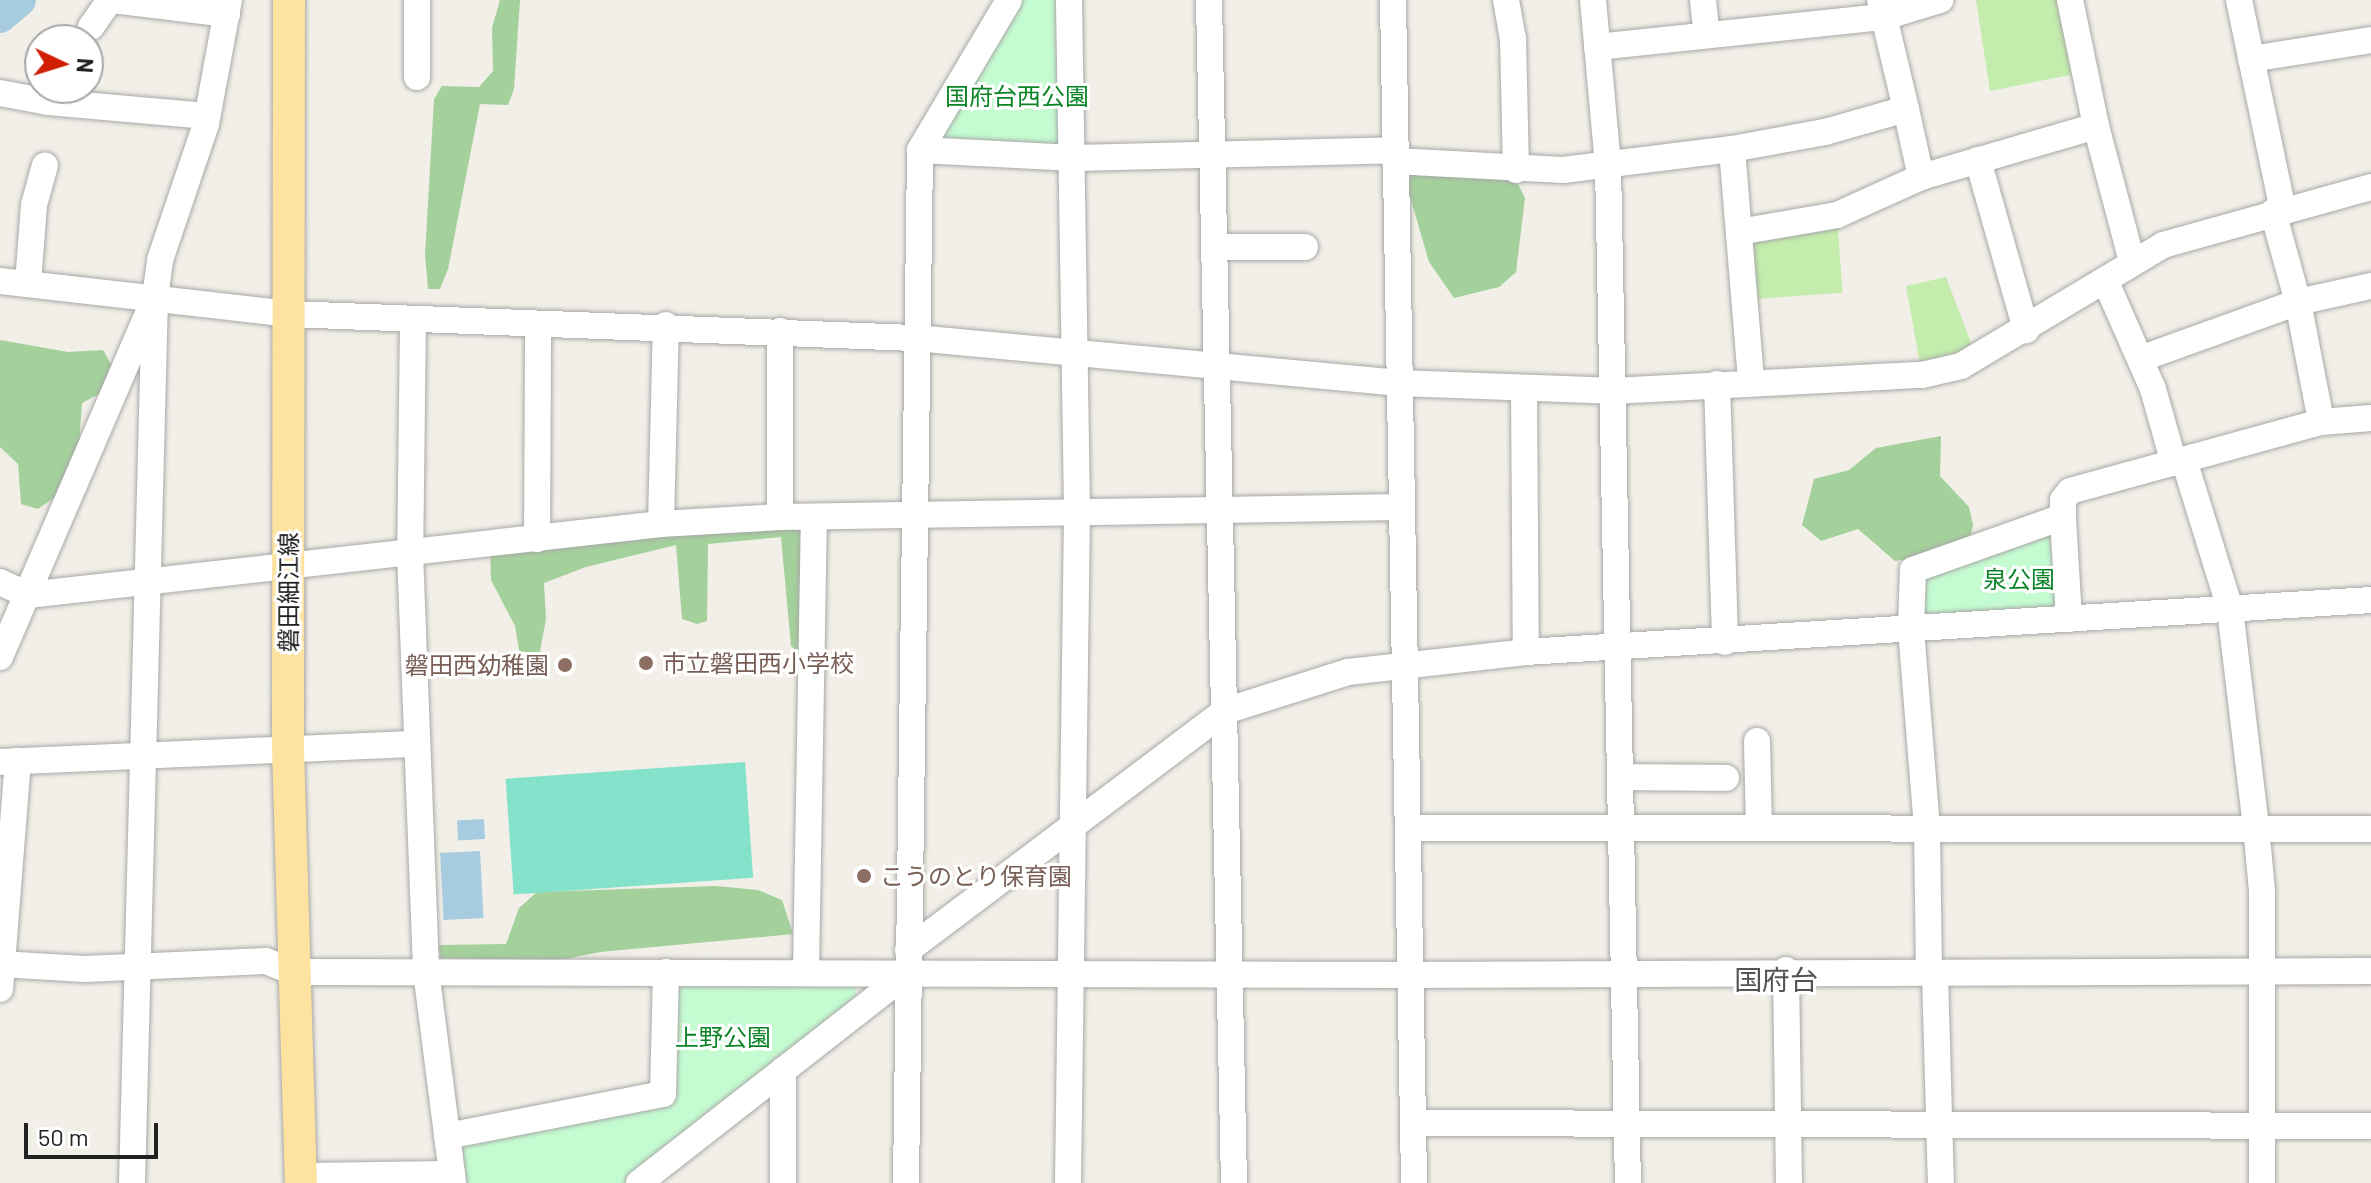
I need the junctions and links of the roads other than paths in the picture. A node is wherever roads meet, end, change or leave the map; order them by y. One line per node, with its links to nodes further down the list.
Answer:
1 (111, 0): 14 (street); 16 (street)
2 (289, 0): 48 (main road, 磐田細江線)
3 (417, 0): 21 (street)
4 (1009, 0): 27 (street)
5 (1069, 0): 30 (street)
6 (1209, 0): 28 (street)
7 (1393, 0): 29 (street)
8 (1506, 0): 34 (street)
9 (1593, 0): 19 (street)
10 (1703, 0): 17 (street)
11 (1940, 0): 15 (street)
12 (2070, 0): 25 (street)
13 (2239, 0): 20 (street)
14 (228, 7): 24 (street)
15 (1882, 8): 17 (street); 23 (street)
16 (93, 24)
17 (1706, 31): 19 (street)
18 (2371, 40): 20 (street)
19 (1597, 47): 32 (street)
20 (2251, 59): 37 (street)
21 (417, 77)
22 (0, 93): 24 (street)
23 (1906, 109): 26 (street); 35 (street)
24 (207, 116): 46 (street)
25 (2096, 126): 31 (street); 41 (street)
26 (1732, 149): 32 (street); 38 (street)
27 (920, 150): 30 (street); 54 (street)
28 (1213, 155): 29 (street); 30 (street); 39 (street)
29 (1395, 156): 34 (street); 59 (street)
30 (1074, 158): 55 (street)
31 (1978, 160): 35 (street); 52 (street)
32 (1608, 164): 34 (street); 62 (street)
33 (45, 165): 44 (street)
34 (1516, 170)
35 (1921, 177): 38 (street)
36 (2371, 187): 37 (street)
37 (2278, 211): 41 (street); 47 (street)
38 (1739, 232): 58 (street)
39 (1214, 247): 40 (street); 57 (street)
40 (1305, 247)
41 (2132, 261): 42 (street)
42 (2105, 280): 52 (street); 56 (street)
43 (0, 281): 44 (street)
44 (28, 283): 46 (street)
45 (2371, 286): 47 (street)
46 (155, 297): 48 (street); 77 (street); 79 (street)
47 (2298, 302): 56 (street); 64 (street)
48 (289, 314): 49 (street); 76 (main road, 磐田細江線)
49 (413, 321): 50 (street); 75 (street)
50 (538, 324): 51 (street); 74 (street)
51 (666, 325): 53 (street); 73 (street)
52 (2026, 330): 58 (street)
53 (780, 331): 54 (street); 70 (street)
54 (915, 338): 55 (street); 69 (street)
55 (1073, 353): 57 (street); 67 (street)
56 (2140, 359): 65 (street)
57 (1214, 364): 59 (street); 68 (street)
58 (1751, 382): 60 (street)
59 (1398, 383): 61 (street); 66 (street)
60 (1717, 384): 62 (street); 84 (street)
61 (1524, 391): 62 (street); 86 (street)
62 (1612, 391): 85 (street)
63 (2371, 418): 64 (street)
64 (2321, 422): 65 (street)
65 (2179, 462): 71 (street); 81 (street)
66 (1401, 507): 68 (street); 88 (street)
67 (1077, 509): 68 (street); 69 (street); 97 (street)
68 (1217, 510): 89 (street)
69 (912, 514): 72 (street); 104 (street)
70 (780, 517): 72 (street); 73 (street)
71 (2063, 517): 82 (street); 83 (street)
72 (814, 518): 109 (street)
73 (661, 524): 74 (street)
74 (537, 539): 75 (street)
75 (410, 553): 76 (street); 91 (street)
76 (288, 566): 77 (street); 92 (main road, 磐田細江線)
77 (150, 581): 79 (street); 93 (street)
78 (0, 582): 79 (street)
79 (28, 595): 87 (street)
80 (2371, 600): 81 (street)
81 (2230, 609): 82 (street); 98 (street)
82 (2069, 619): 83 (street)
83 (1911, 629): 84 (street); 102 (street)
84 (1725, 642): 85 (street)
85 (1617, 648): 86 (street); 95 (street)
86 (1526, 652): 88 (street)
87 (0, 657)
88 (1404, 663): 89 (street); 99 (street)
89 (1225, 711): 97 (street); 116 (street)
90 (1757, 741): 101 (street)
91 (416, 744): 92 (street); 108 (street)
92 (288, 748): 93 (street); 111 (main road, 磐田細江線)
93 (144, 756): 94 (street); 105 (street)
94 (9, 762): 115 (street)
95 (1621, 777): 96 (street); 100 (street)
96 (1726, 778)
97 (1073, 823): 104 (street); 113 (street)
98 (2256, 827): 102 (street); 103 (street); 107 (street)
99 (1408, 828): 100 (street); 118 (street)
100 (1622, 828): 101 (street); 114 (street)
101 (1759, 828): 102 (street)
102 (1927, 828): 117 (street)
103 (2371, 829)
104 (908, 961): 109 (street); 113 (street); 119 (street); 132 (street)
105 (139, 966): 111 (street); 115 (street); 130 (street)
106 (1786, 970): 114 (street); 117 (street); 124 (street)
107 (2260, 970): 110 (street); 117 (street); 122 (street)
108 (426, 971): 111 (street); 112 (street); 126 (street)
109 (806, 971): 112 (street)
110 (2371, 971)
111 (293, 972): 128 (main road, 磐田細江線)
112 (666, 972): 126 (street)
113 (1071, 972): 116 (street); 133 (street)
114 (1624, 972): 118 (street); 123 (street)
115 (1, 973)
116 (1230, 973): 118 (street); 134 (street)
117 (1932, 973): 121 (street)
118 (1409, 975): 120 (street)
119 (783, 1070): 129 (street); 131 (street)
120 (1413, 1123): 123 (street); 135 (street)
121 (1940, 1124): 122 (street); 124 (street); 138 (street)
122 (2262, 1124): 125 (street); 139 (street)
123 (1627, 1125): 124 (street); 136 (street)
124 (1787, 1125): 137 (street)
125 (2371, 1126)
126 (447, 1136): 127 (street)
127 (452, 1178): 128 (street)
128 (301, 1179)
129 (644, 1181)
130 (132, 1183)
131 (783, 1183)
132 (906, 1183)
133 (1068, 1183)
134 (1234, 1183)
135 (1414, 1183)
136 (1628, 1183)
137 (1789, 1183)
138 (1941, 1183)
139 (2262, 1183)

